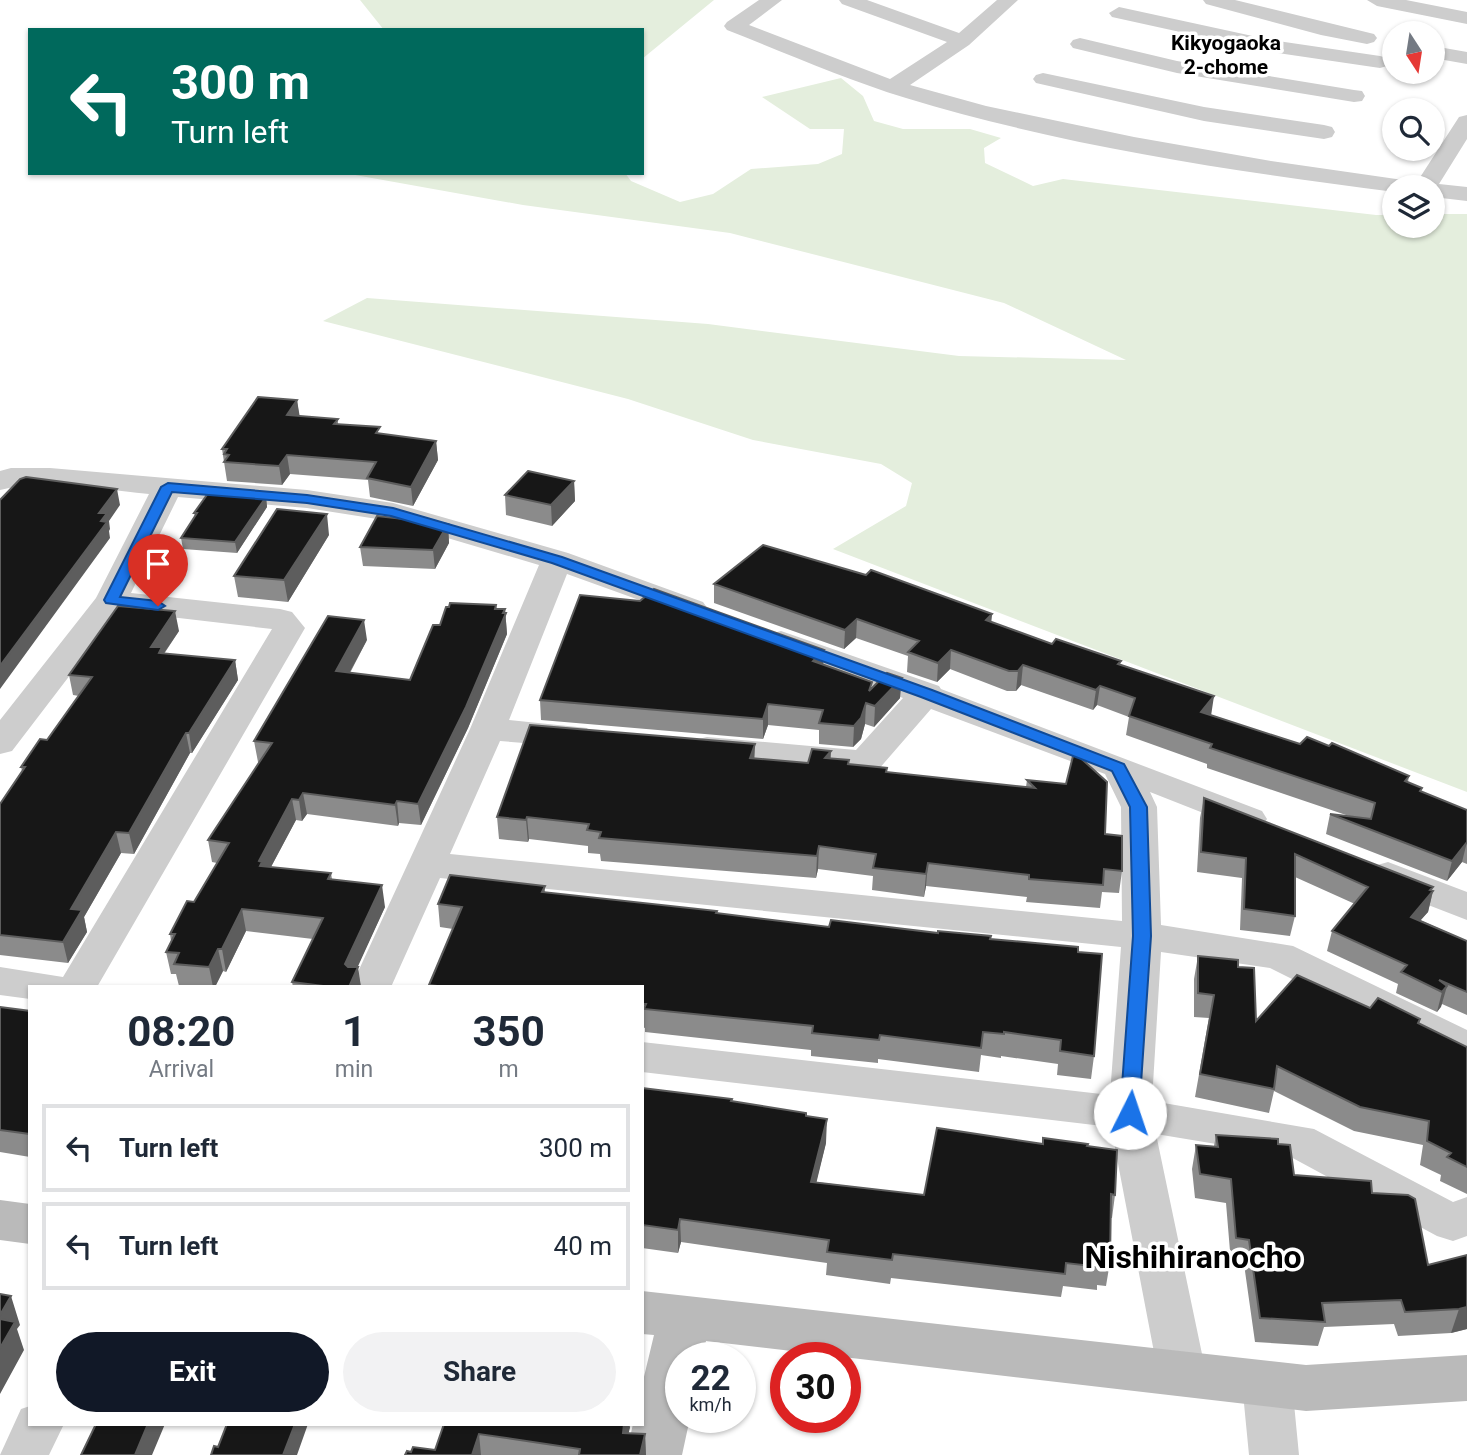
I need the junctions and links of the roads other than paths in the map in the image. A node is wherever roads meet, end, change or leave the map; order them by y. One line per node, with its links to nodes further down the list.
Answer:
1 (772, 0): 18 (street)
2 (849, 0): 11 (street)
3 (1007, 0): 11 (street)
4 (1143, 0): 8 (street)
5 (1213, 0): 13 (street)
6 (1377, 0): 7 (street)
7 (1435, 12): 9 (street); 10 (street)
8 (1119, 13): 12 (street); 14 (street)
9 (1467, 18)
10 (1424, 21)
11 (962, 41): 18 (street)
12 (1080, 44): 19 (street); 20 (street)
13 (1382, 48)
14 (1382, 49)
15 (1446, 54): 17 (street)
16 (1382, 55): 20 (street)
17 (1467, 58)
18 (893, 87): 21 (street)
19 (1033, 88): 21 (street); 23 (street)
20 (1354, 96): 23 (street)
21 (1001, 116): 25 (street)
22 (1467, 122): 24 (street)
23 (1325, 132): 25 (street)
24 (1461, 143): 26 (street)
25 (1297, 174): 27 (street)
26 (1435, 175)
27 (1382, 184)
28 (1445, 191): 29 (street)
29 (1467, 194)
30 (0, 481): 31 (street)
31 (168, 487): 32 (street); 33 (street)
32 (557, 560): 34 (street); 35 (street)
33 (111, 600): 37 (street); 47 (street)
34 (927, 693): 38 (street); 39 (street)
35 (488, 729): 36 (street); 42 (street)
36 (609, 739)
37 (0, 743)
38 (676, 746)
39 (1119, 767): 40 (street); 44 (street)
40 (1286, 835)
41 (1351, 860): 43 (street)
42 (426, 864): 44 (street); 48 (street)
43 (1467, 907)
44 (1142, 936): 49 (street); 51 (street)
45 (0, 981): 46 (street)
46 (33, 985)
47 (78, 985)
48 (372, 985)
49 (1467, 1048)
50 (644, 1057): 51 (street)
51 (1130, 1113): 52 (street); 56 (street)
52 (1467, 1215)
53 (0, 1220): 54 (street)
54 (28, 1224)
55 (663, 1315): 56 (street); 61 (street)
56 (1182, 1373): 58 (street)
57 (1467, 1378): 58 (street)
58 (1267, 1383): 62 (street)
59 (38, 1426): 60 (street)
60 (23, 1455)
61 (654, 1455)
62 (1274, 1455)

